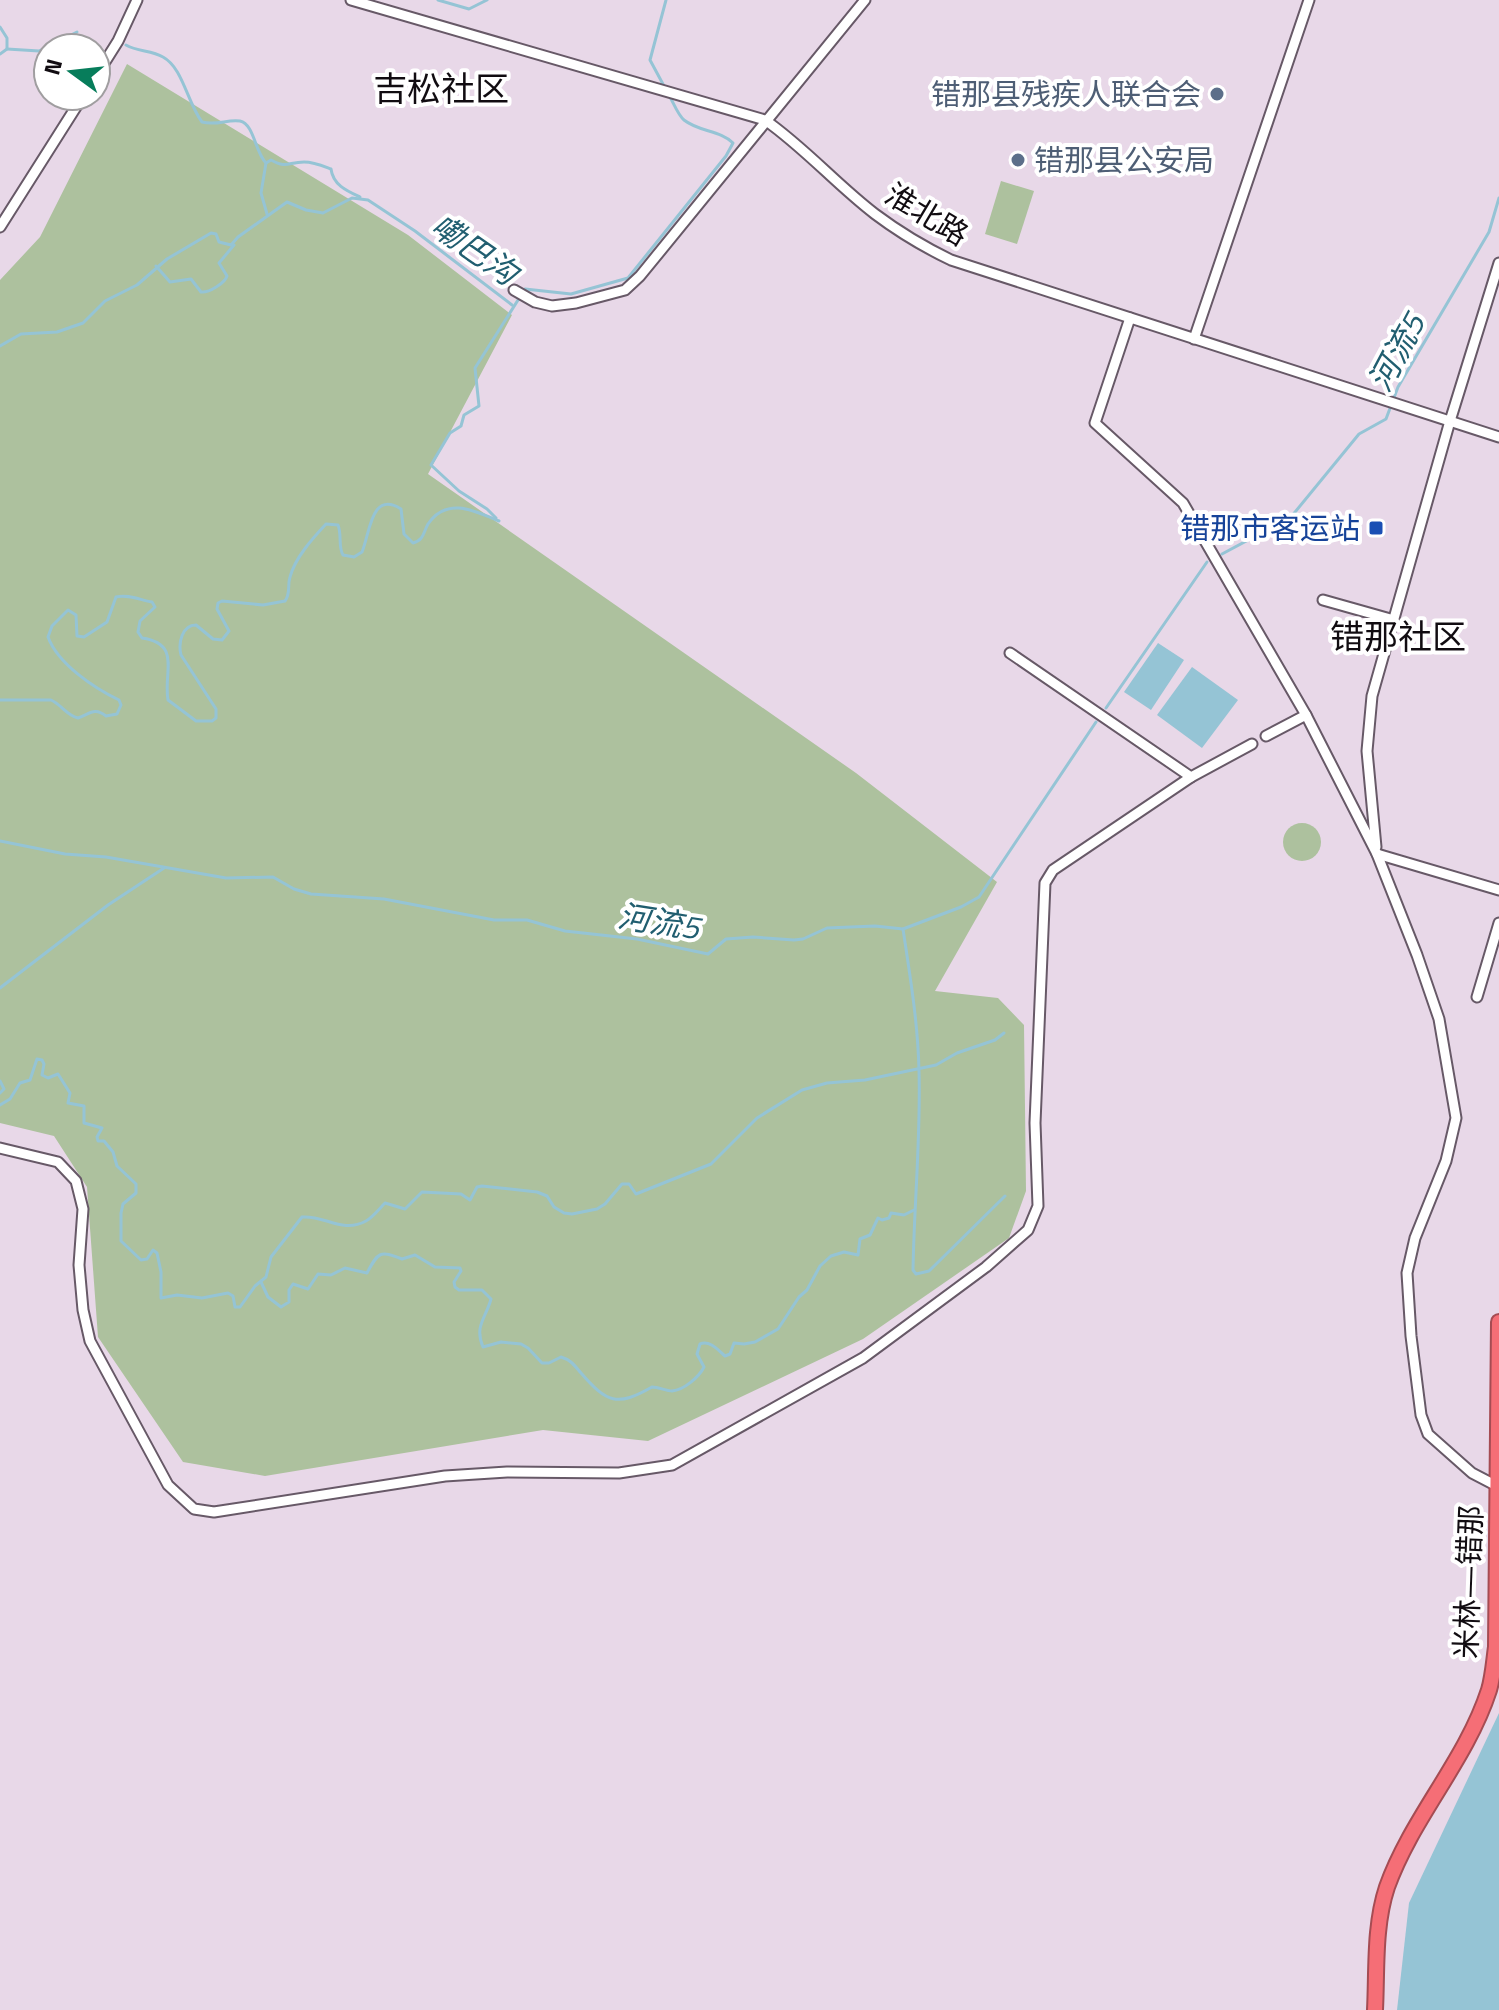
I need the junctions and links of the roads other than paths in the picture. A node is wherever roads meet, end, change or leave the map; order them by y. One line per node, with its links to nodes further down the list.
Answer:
1 (137, 0): 5 (street)
2 (351, 0): 7 (street, 淮北路)
3 (865, 0): 7 (street)
4 (1309, 0): 12 (street)
5 (112, 51)
6 (73, 112): 8 (street)
7 (765, 120): 10 (street); 11 (street, 淮北路)
8 (0, 227)
9 (1499, 263): 13 (street)
10 (514, 290)
11 (1130, 318): 12 (street, 淮北路); 18 (street)
12 (1194, 339): 13 (street, 淮北路)
13 (1450, 421): 14 (street, 淮北路); 16 (street)
14 (1499, 437)
15 (1323, 600): 16 (street)
16 (1394, 620): 22 (street)
17 (1010, 653): 21 (street)
18 (1306, 715): 19 (street); 22 (street)
19 (1266, 736)
20 (1252, 744): 21 (street)
21 (1191, 777): 26 (street)
22 (1377, 854): 23 (street); 31 (street)
23 (1499, 890)
24 (1499, 923): 25 (street)
25 (1477, 997)
26 (0, 1148)
27 (1499, 1322): 28 (highway, 米林—错那)
28 (1498, 1364): 29 (highway, 米林—错那)
29 (1498, 1390): 30 (highway, 米林—错那)
30 (1498, 1420): 31 (highway, 米林—错那)
31 (1497, 1486): 32 (highway, 米林—错那)
32 (1375, 2010)

